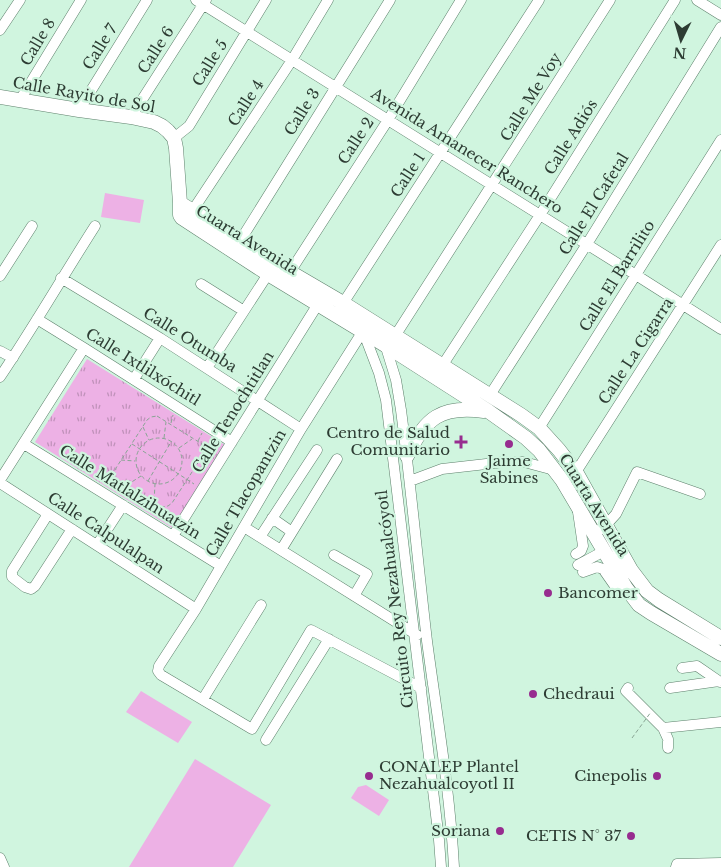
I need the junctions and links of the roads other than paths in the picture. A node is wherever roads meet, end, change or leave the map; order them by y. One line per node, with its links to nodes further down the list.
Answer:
1 (20, 0): 15 (street)
2 (81, 0): 20 (street, Calle 8)
3 (147, 0): 21 (street, Calle 7)
4 (266, 0): 16 (street, Calle 5)
5 (328, 0): 17 (street, Calle 4)
6 (390, 0): 18 (street, Calle 3)
7 (461, 0): 23 (street, Calle 2)
8 (539, 0): 26 (street, Calle 1)
9 (610, 0): 27 (street, Calle Me Voy)
10 (675, 0): 28 (street, Calle Adiós)
11 (697, 0): 13 (street)
12 (202, 2): 16 (street, Avenida Amanecer Ranchero); 22 (street, Calle 6)
13 (721, 15)
14 (721, 27): 33 (street, Calle El Cafetal)
15 (0, 30)
16 (247, 32): 17 (street, Avenida Amanecer Ranchero); 24 (street, Calle 5)
17 (292, 60): 18 (street, Avenida Amanecer Ranchero); 29 (street, Calle 4)
18 (336, 88): 23 (street, Avenida Amanecer Ranchero); 32 (street, Calle 3)
19 (0, 97): 20 (main road, Calle Rayito de Sol)
20 (20, 100): 21 (main road, Calle Rayito de Sol)
21 (78, 110): 22 (main road, Calle Rayito de Sol)
22 (131, 117): 24 (main road, Calle Rayito de Sol)
23 (388, 120): 26 (street, Avenida Amanecer Ranchero); 35 (street, Calle 2)
24 (174, 138): 29 (main road, Cuarta Avenida)
25 (721, 140): 37 (street, Calle El Barrilito)
26 (440, 153): 27 (street, Avenida Amanecer Ranchero); 41 (street, Calle 1)
27 (493, 185): 28 (street, Avenida Amanecer Ranchero); 50 (street, Calle Me Voy)
28 (540, 214): 33 (street, Avenida Amanecer Ranchero); 54 (street, Calle Adiós)
29 (189, 216): 32 (main road, Cuarta Avenida); 36 (main road, Cuarta Avenida)
30 (32, 226): 38 (street)
31 (95, 226): 39 (street)
32 (240, 241): 35 (main road, Cuarta Avenida)
33 (587, 244): 37 (street, Avenida Amanecer Ranchero); 58 (street, Calle El Cafetal)
34 (721, 245): 43 (street, Calle La Cigarra)
35 (290, 272): 41 (main road, Cuarta Avenida)
36 (268, 274): 42 (main road, Cuarta Avenida); 44 (street)
37 (636, 274): 43 (street, Avenida Amanecer Ranchero); 61 (street, Calle El Barrilito)
38 (0, 276)
39 (61, 278): 46 (street); 49 (street, Calle Otumba)
40 (201, 284): 44 (street)
41 (343, 303): 45 (street, Calle 1); 50 (main road, Cuarta Avenida)
42 (318, 304): 45 (main road, Cuarta Avenida); 59 (street, Calle Tenochtitlan)
43 (683, 305): 47 (street, Avenida Amanecer Ranchero); 69 (street, Calle La Cigarra)
44 (244, 311): 55 (street)
45 (335, 315): 48 (main road, Cuarta Avenida)
46 (37, 319): 51 (street, Calle Ixtlilxóchitl); 53 (street)
47 (721, 329)
48 (363, 331): 50 (main road, Cuarta Avenida); 62 (street, Calle Tlacopantzin); 93 (street, Circuito Rey Nezahualcóyotl)
49 (160, 338): 55 (street, Calle Otumba); 57 (street)
50 (390, 338): 54 (main road, Cuarta Avenida); 60 (main road, Cuarta Avenida); 66 (street, Circuito Rey Nezahualcóyotl)
51 (84, 348): 57 (street, Calle Ixtlilxóchitl); 64 (street)
52 (0, 351): 53 (street)
53 (13, 358): 56 (street)
54 (442, 366): 58 (main road, Cuarta Avenida)
55 (206, 368): 59 (street, Calle Otumba)
56 (0, 377)
57 (134, 379): 63 (street, Calle Ixtlilxóchitl)
58 (490, 395): 61 (main road, Cuarta Avenida)
59 (258, 401): 62 (street, Calle Otumba); 63 (street, Calle Tenochtitlan)
60 (488, 411): 66 (main road); 68 (main road, Cuarta Avenida)
61 (539, 428): 69 (main road, Cuarta Avenida)
62 (301, 429): 78 (street, Calle Tlacopantzin)
63 (232, 442): 82 (street, Calle Tenochtitlan)
64 (24, 444): 70 (street); 73 (street, Calle Matlalzihuatzin)
65 (317, 450): 76 (street)
66 (407, 456): 71 (street, Circuito Rey Nezahualcóyotl)
67 (337, 459): 80 (street)
68 (554, 470): 71 (street); 74 (main road, Cuarta Avenida)
69 (576, 472): 77 (main road, Cuarta Avenida)
70 (0, 481): 75 (street, Calle Calpulalpan)
71 (410, 481): 92 (street, Circuito Rey Nezahualcóyotl)
72 (700, 494): 77 (street)
73 (123, 505): 82 (street, Calle Matlalzihuatzin); 84 (street)
74 (577, 506): 81 (main road, Cuarta Avenida); 88 (street)
75 (48, 514): 79 (street, Calle Calpulalpan); 79 (street)
76 (272, 518): 80 (street); 83 (street)
77 (606, 525): 81 (street); 85 (main road, Cuarta Avenida)
78 (244, 527): 83 (street); 89 (street, Calle Tlacopantzin)
79 (72, 529): 84 (street, Calle Calpulalpan)
80 (292, 532): 86 (street)
81 (594, 534): 85 (main road, Cuarta Avenida)
82 (172, 536): 89 (street, Calle Matlalzihuatzin)
83 (260, 537): 86 (street)
84 (97, 545): 96 (street, Calle Calpulalpan)
85 (610, 548): 88 (street); 90 (main road, Cuarta Avenida); 91 (main road, Cuarta Avenida)
86 (281, 550): 94 (street)
87 (334, 555): 94 (street)
88 (581, 565): 91 (street)
89 (221, 566): 96 (street, Calle Tlacopantzin)
90 (638, 581): 91 (main road); 98 (main road, Cuarta Avenida)
91 (621, 589): 101 (main road, Cuarta Avenida)
92 (422, 592): 93 (street); 100 (street, Circuito Rey Nezahualcóyotl)
93 (409, 594): 97 (street, Circuito Rey Nezahualcóyotl)
94 (354, 596): 97 (street)
95 (261, 605): 107 (street)
96 (196, 609): 107 (street, Calle Tlacopantzin)
97 (414, 634): 100 (street); 104 (street, Circuito Rey Nezahualcóyotl)
98 (721, 638)
99 (330, 639): 104 (street); 107 (street); 110 (street)
100 (427, 640): 116 (street, Circuito Rey Nezahualcóyotl)
101 (721, 654)
102 (682, 668): 103 (street)
103 (720, 682): 106 (street)
104 (421, 688): 115 (street, Circuito Rey Nezahualcóyotl)
105 (628, 688): 109 (street)
106 (670, 688)
107 (203, 698)
108 (721, 723): 109 (street)
109 (663, 728): 111 (street)
110 (266, 740)
111 (668, 748)
112 (0, 858): 114 (street)
113 (721, 863): 117 (street)
114 (4, 867)
115 (441, 867)
116 (454, 867)
117 (676, 867)

